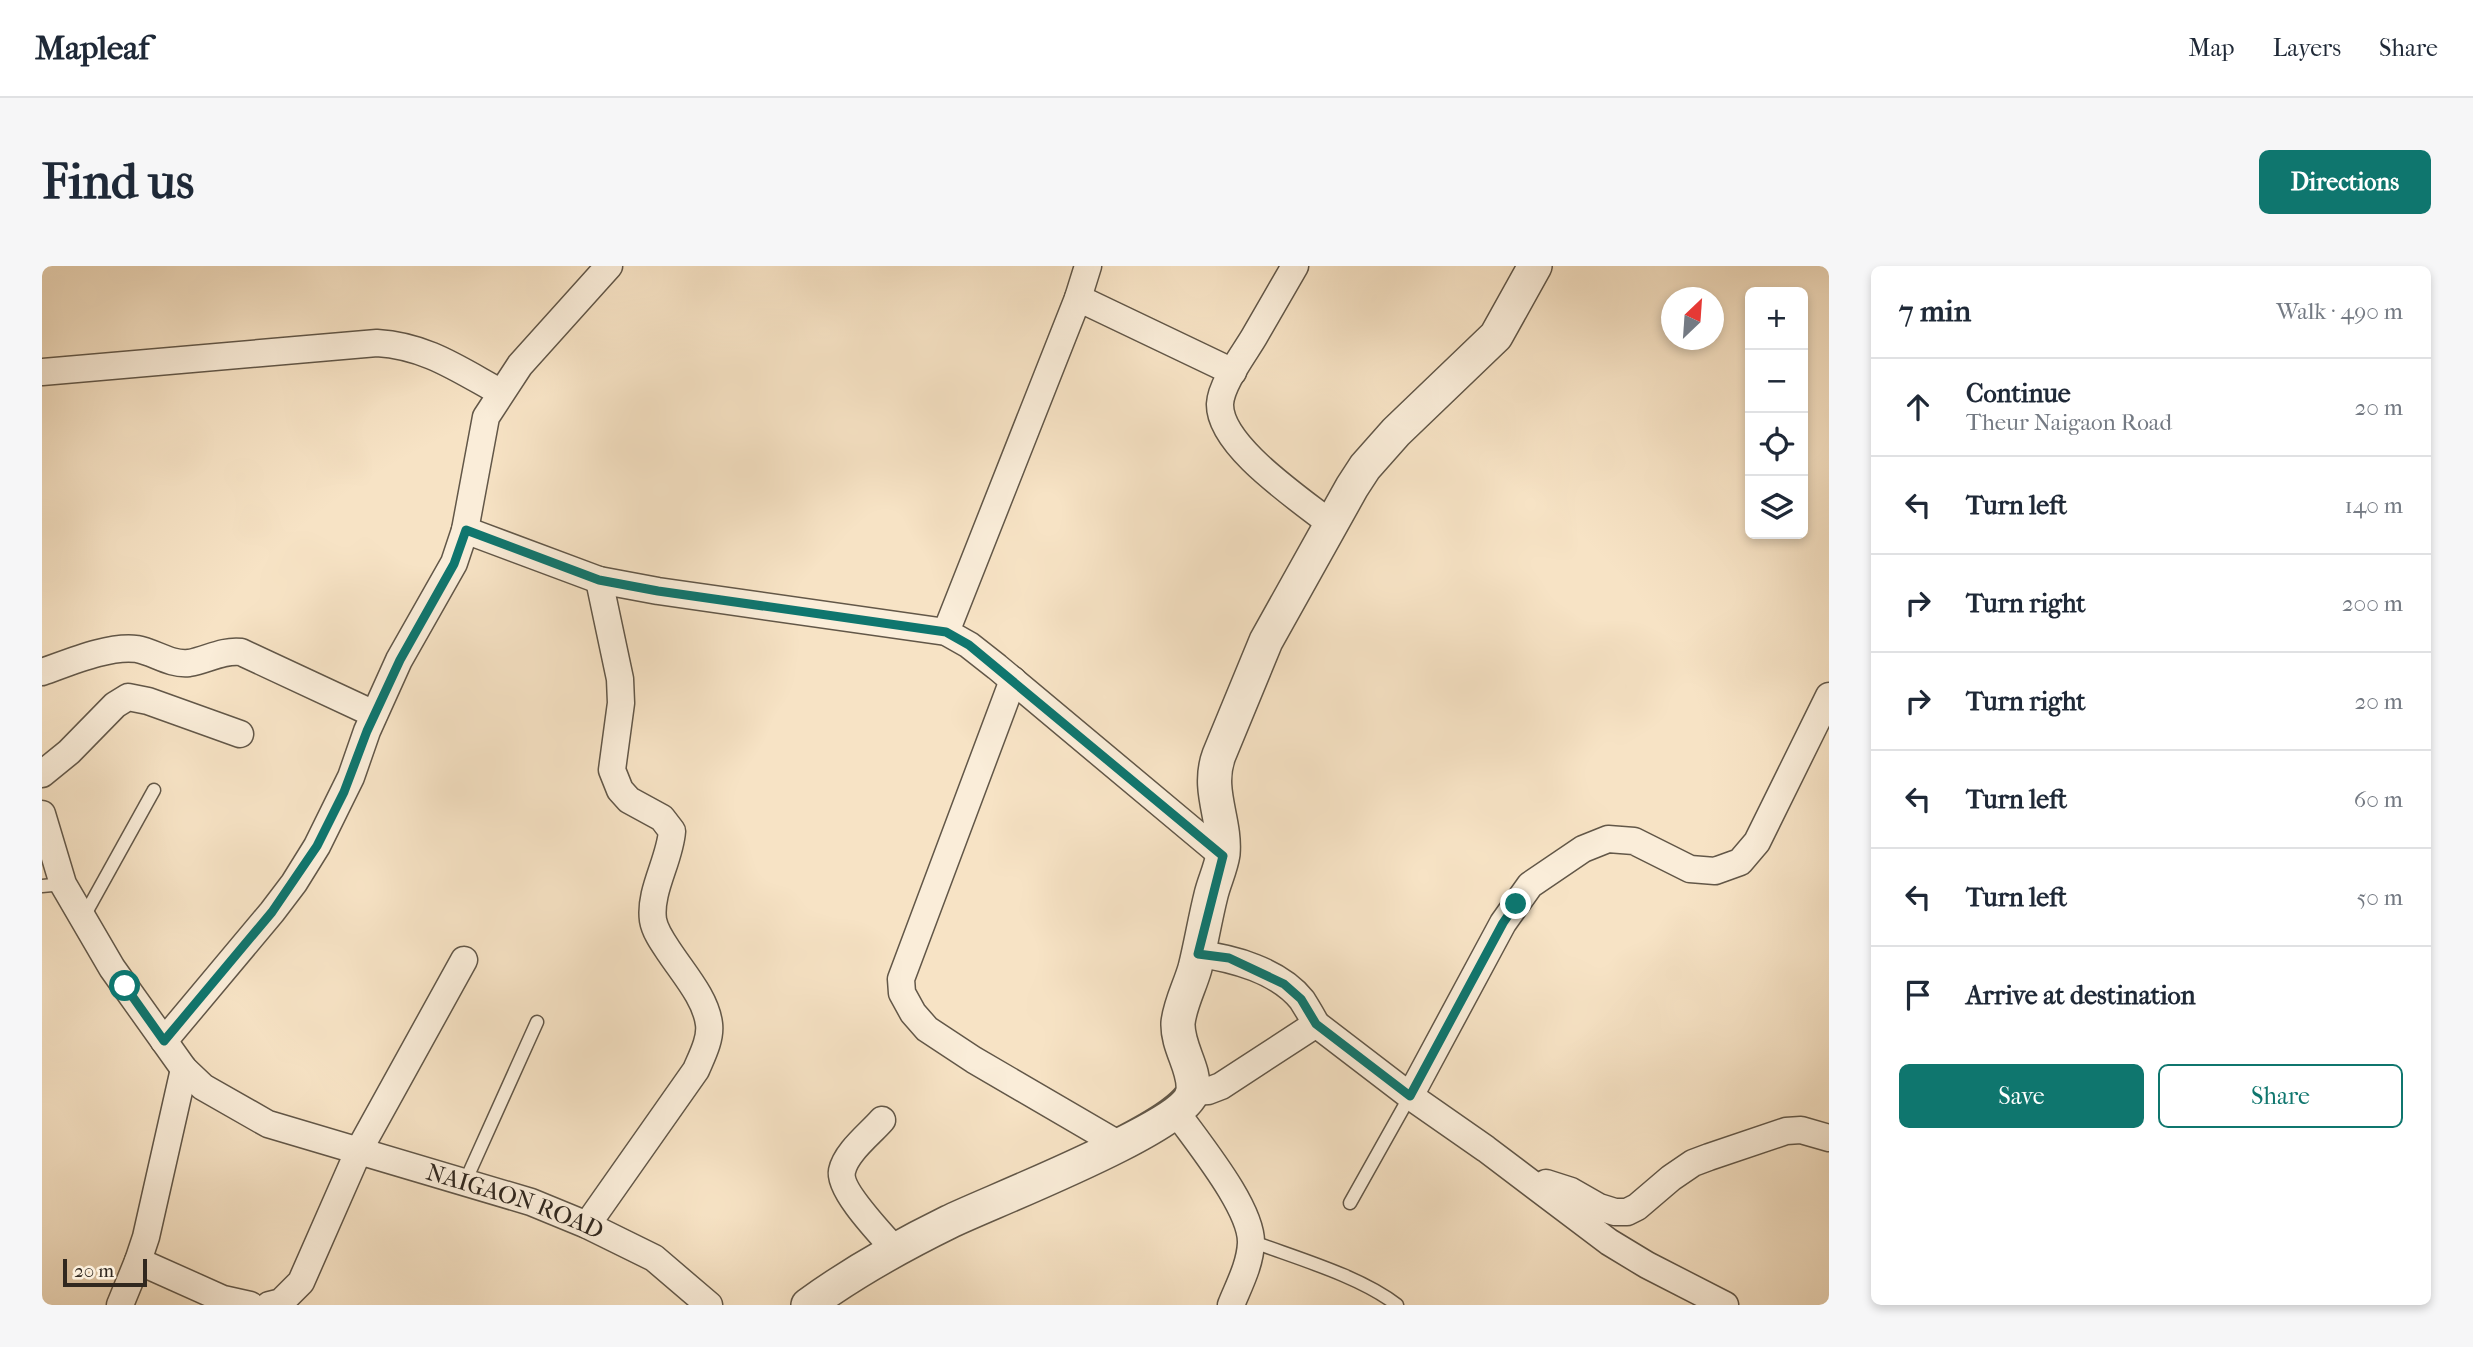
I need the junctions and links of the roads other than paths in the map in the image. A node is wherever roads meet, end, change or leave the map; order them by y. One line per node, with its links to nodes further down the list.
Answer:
1 (609, 266): 8 (street)
2 (1088, 266): 5 (street)
3 (1295, 266): 7 (street)
4 (1535, 266): 9 (street)
5 (1078, 298): 7 (street); 12 (street)
6 (42, 372): 8 (street)
7 (1233, 372): 9 (street)
8 (500, 392): 10 (street)
9 (1331, 524): 21 (street)
10 (466, 530): 11 (street); 16 (street)
11 (599, 580): 12 (street); 39 (street)
12 (946, 632): 14 (street)
13 (42, 672): 16 (street)
14 (1013, 680): 21 (street); 34 (street)
15 (1829, 696): 30 (street)
16 (374, 714): 28 (street)
17 (240, 734): 18 (street)
18 (42, 774)
19 (154, 790): 23 (lane)
20 (42, 814): 22 (street, NAIGAON ROAD)
21 (1223, 856): 24 (street)
22 (53, 885): 23 (street, NAIGAON ROAD)
23 (83, 918): 28 (street, NAIGAON ROAD)
24 (1198, 954): 27 (street); 31 (street)
25 (464, 960): 35 (street)
26 (537, 1022): 37 (lane)
27 (1316, 1024): 30 (street); 31 (street)
28 (164, 1041): 29 (street, NAIGAON ROAD)
29 (184, 1069): 35 (street, NAIGAON ROAD); 42 (street)
30 (1410, 1096): 36 (street); 38 (lane)
31 (1185, 1102): 34 (street); 40 (street)
32 (882, 1120): 41 (street)
33 (1829, 1138): 36 (street)
34 (1118, 1144): 41 (street)
35 (359, 1150): 37 (street, NAIGAON ROAD); 45 (street)
36 (1524, 1178): 50 (street)
37 (465, 1182): 39 (street, NAIGAON ROAD)
38 (1350, 1203)
39 (587, 1225): 46 (street, NAIGAON ROAD)
40 (1251, 1241): 48 (street); 49 (lane)
41 (896, 1251): 47 (street)
42 (138, 1261): 43 (street); 44 (street)
43 (120, 1305)
44 (250, 1305)
45 (268, 1305)
46 (709, 1305)
47 (808, 1305)
48 (1231, 1305)
49 (1397, 1305)
50 (1725, 1305)

